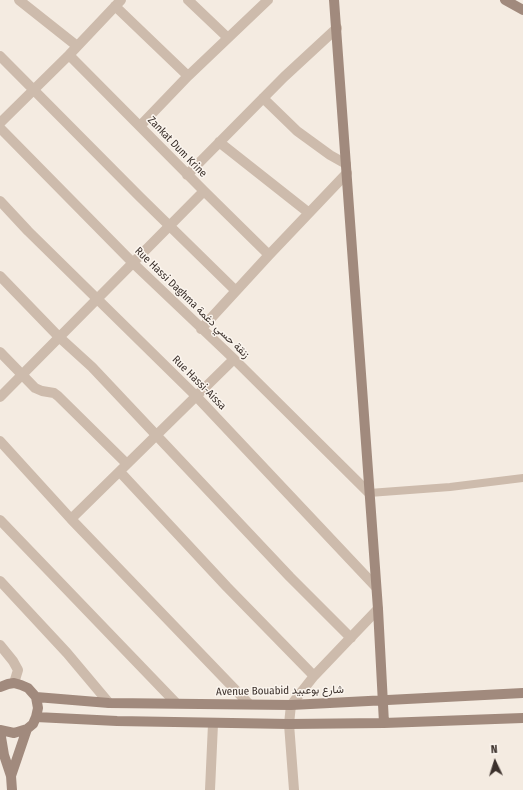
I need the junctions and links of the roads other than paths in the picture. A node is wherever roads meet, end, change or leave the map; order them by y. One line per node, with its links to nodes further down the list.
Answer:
1 (19, 0): 10 (street)
2 (188, 0): 9 (street)
3 (267, 0): 9 (street)
4 (334, 0): 8 (street)
5 (505, 0): 7 (street)
6 (117, 2): 10 (street); 13 (street)
7 (523, 10)
8 (337, 28): 15 (street); 20 (street)
9 (228, 38): 13 (street)
10 (77, 46): 11 (street)
11 (69, 55): 14 (street); 17 (street, Zankat Dum Krine)
12 (0, 56): 14 (street)
13 (188, 76): 17 (street)
14 (34, 90): 16 (street); 25 (street)
15 (263, 98): 19 (street); 20 (street)
16 (0, 123)
17 (140, 126): 21 (street, Zankat Dum Krine)
18 (0, 128): 27 (street, Rue Hassi Daghma زنقة حسي دغمة)
19 (219, 142): 21 (street); 24 (street)
20 (347, 169): 24 (street); 42 (street)
21 (187, 175): 22 (street, Zankat Dum Krine)
22 (204, 192): 25 (street); 26 (street, Zankat Dum Krine)
23 (0, 201): 30 (street, Rue Hassi-Aissa)
24 (309, 213): 26 (street)
25 (170, 226): 27 (street); 29 (street)
26 (269, 255): 29 (street)
27 (133, 263): 30 (street); 31 (street, Rue Hassi Daghma زنقة حسي دغمة)
28 (0, 276): 32 (street)
29 (236, 291): 31 (street)
30 (98, 300): 32 (street); 36 (street, Rue Hassi-Aissa)
31 (201, 329): 34 (street, Rue Hassi Daghma زنقة حسي دغمة)
32 (59, 337): 35 (street); 38 (street)
33 (0, 352): 35 (street)
34 (234, 359): 36 (street); 42 (street, Rue Hassi Daghma زنقة حسي دغمة)
35 (23, 375): 37 (street); 40 (street)
36 (196, 396): 38 (street); 46 (street, Rue Hassi-Aissa)
37 (0, 397)
38 (157, 435): 40 (street); 48 (street)
39 (0, 441): 43 (street)
40 (123, 468): 43 (street); 50 (street)
41 (523, 478): 42 (lane)
42 (369, 493): 46 (street)
43 (71, 519): 58 (street)
44 (0, 520): 57 (street)
45 (0, 581): 56 (street)
46 (376, 587): 47 (street)
47 (378, 609): 48 (street); 55 (street)
48 (351, 638): 50 (street)
49 (0, 645): 51 (street)
50 (314, 676): 59 (street)
51 (14, 683): 52 (street); 54 (street)
52 (0, 687)
53 (523, 693): 55 (street, Avenue Bouabid شارع بوعبيد)
54 (36, 697): 56 (street, Avenue Bouabid شارع بوعبيد); 60 (street)
55 (384, 700): 59 (street, Avenue Bouabid شارع بوعبيد); 62 (street)
56 (109, 703): 57 (street, Avenue Bouabid شارع بوعبيد)
57 (176, 703): 58 (street, Avenue Bouabid شارع بوعبيد)
58 (249, 704): 59 (street, Avenue Bouabid شارع بوعبيد)
59 (291, 705): 64 (street)
60 (36, 717): 63 (street); 65 (street)
61 (523, 718): 62 (street)
62 (384, 723): 64 (street)
63 (213, 724): 64 (street); 69 (street)
64 (289, 724): 70 (street)
65 (27, 729): 66 (street); 67 (street)
66 (0, 730): 67 (street)
67 (11, 776): 68 (street)
68 (12, 790)
69 (210, 790)
70 (294, 790)

